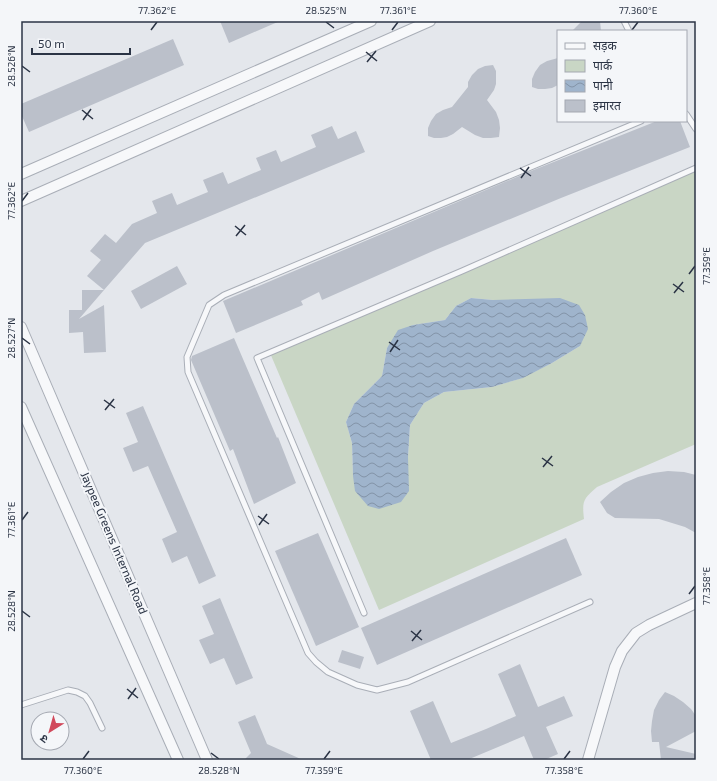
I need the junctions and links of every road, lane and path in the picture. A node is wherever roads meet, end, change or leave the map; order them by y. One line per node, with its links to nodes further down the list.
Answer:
1 (372, 21): 7 (street)
2 (430, 21): 8 (street)
3 (687, 116): 5 (lane)
4 (639, 122): 11 (lane)
5 (696, 129)
6 (696, 168): 13 (lane)
7 (21, 174)
8 (21, 201)
9 (21, 327): 17 (street, Jaypee Greens Internal Road)
10 (21, 407): 16 (street)
11 (590, 602)
12 (696, 603): 18 (street)
13 (364, 613)
14 (21, 705): 15 (lane)
15 (102, 728)
16 (178, 760)
17 (207, 760)
18 (588, 760)

